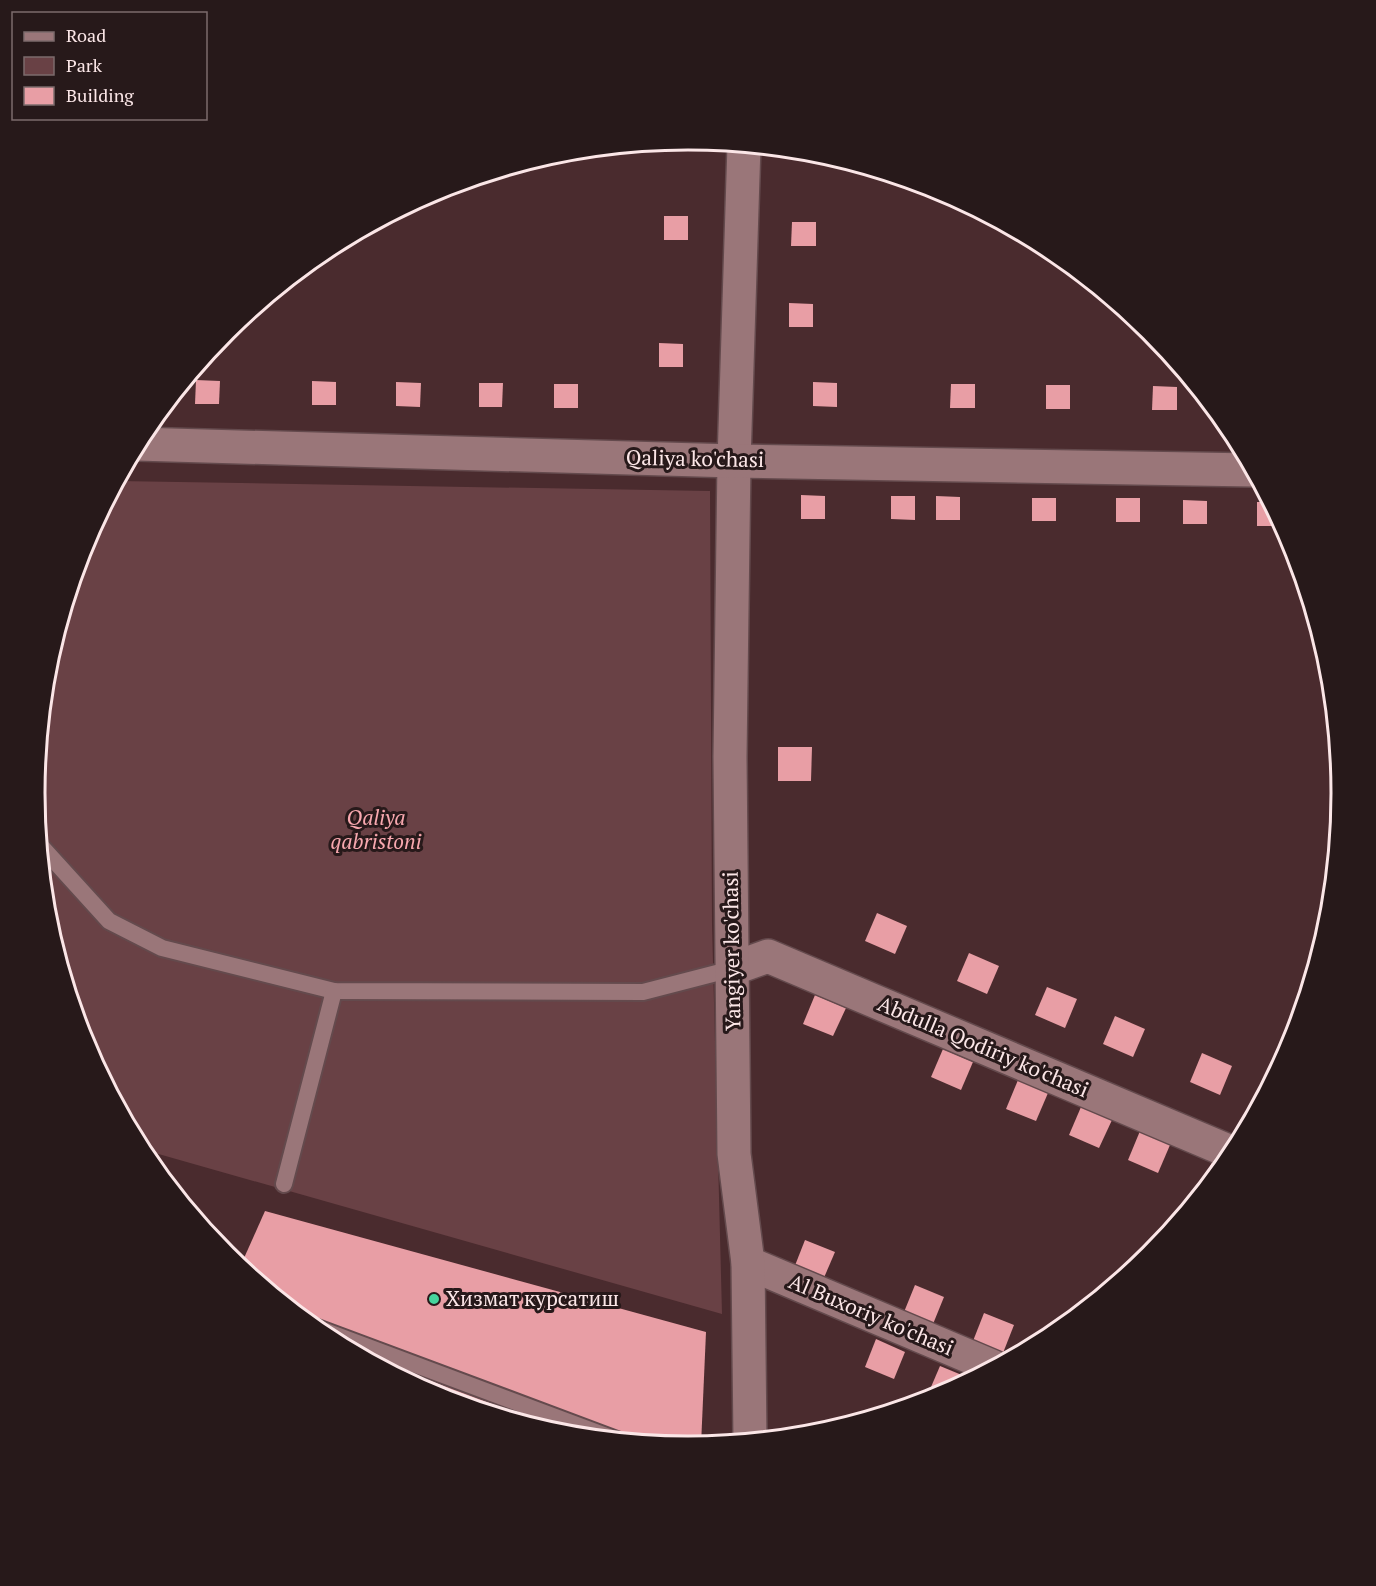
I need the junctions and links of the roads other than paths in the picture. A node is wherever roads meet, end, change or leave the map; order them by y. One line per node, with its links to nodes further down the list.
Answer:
1 (744, 153): 3 (street, Yangiyer ko'chasi)
2 (148, 444): 3 (street, Qaliya ko'chasi)
3 (734, 461): 4 (street, Qaliya ko'chasi); 6 (street, Yangiyer ko'chasi)
4 (1244, 470)
5 (48, 854): 7 (lane)
6 (732, 969): 7 (lane); 8 (street, Abdulla Qodiriy ko'chasi); 10 (street, Yangiyer ko'chasi)
7 (334, 991): 9 (lane)
8 (1224, 1149)
9 (284, 1184)
10 (748, 1263): 12 (street, Al Buxoriy ko'chasi); 14 (street, Yangiyer ko'chasi)
11 (351, 1341): 13 (lane)
12 (985, 1363)
13 (581, 1427)
14 (750, 1433)

